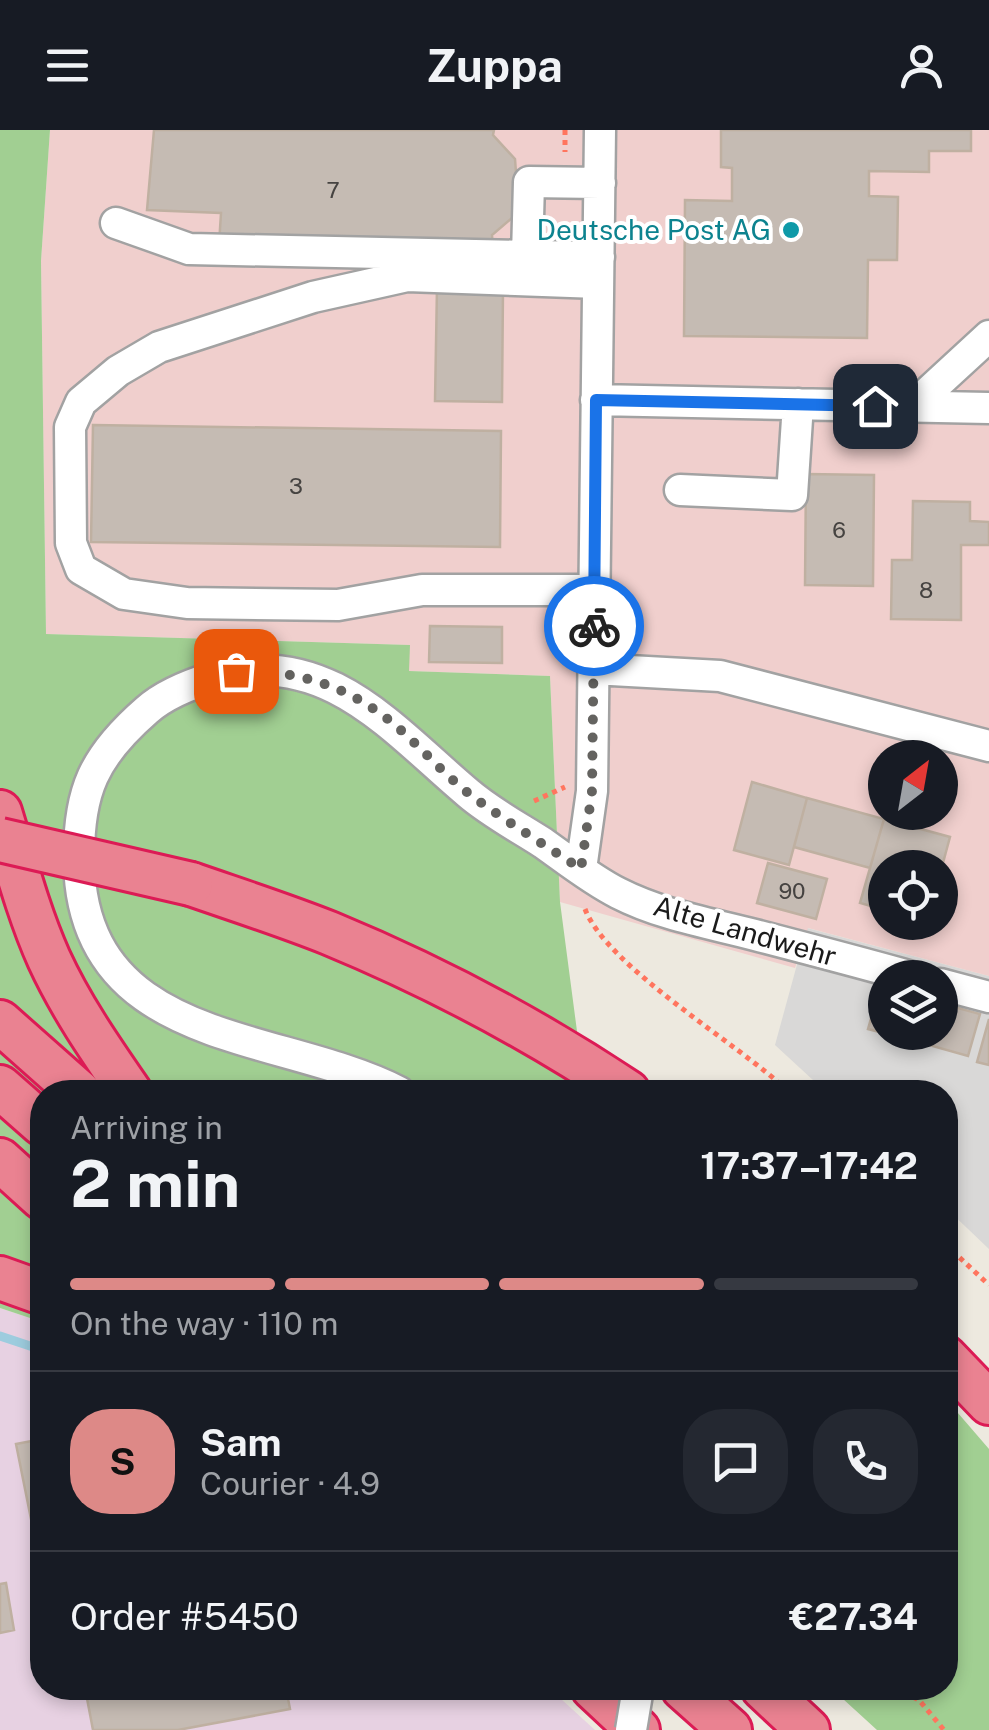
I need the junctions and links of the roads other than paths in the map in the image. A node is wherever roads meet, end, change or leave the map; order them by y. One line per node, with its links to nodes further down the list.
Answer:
1 (600, 130): 2 (street)
2 (600, 183): 4 (street); 5 (street)
3 (116, 222): 4 (street)
4 (527, 256): 5 (street)
5 (598, 270): 7 (street); 12 (street)
6 (989, 336): 9 (street)
7 (596, 400): 8 (street); 12 (street)
8 (798, 404): 9 (street); 11 (street)
9 (913, 406): 10 (street)
10 (989, 408)
11 (680, 490)
12 (594, 590): 13 (street)
13 (593, 670): 14 (street); 17 (street)
14 (989, 746)
15 (0, 812): 23 (highway)
16 (0, 840): 25 (highway, bridge)
17 (581, 869): 18 (street, Alte Landwehr); 24 (street, Alte Landwehr)
18 (868, 966)
19 (958, 989): 20 (street)
20 (989, 997)
21 (0, 1022): 22 (highway)
22 (65, 1080)
23 (122, 1080)
24 (366, 1080)
25 (609, 1080)
26 (0, 1087): 27 (highway)
27 (30, 1113)
28 (0, 1160): 29 (highway)
29 (30, 1187)
30 (0, 1278): 31 (highway)
31 (30, 1289)
32 (958, 1371): 33 (highway)
33 (989, 1403)
34 (606, 1700): 39 (highway)
35 (636, 1700): 38 (street, bridge)
36 (697, 1700): 40 (highway)
37 (775, 1700): 41 (highway)
38 (631, 1730)
39 (638, 1730)
40 (730, 1730)
41 (808, 1730)

